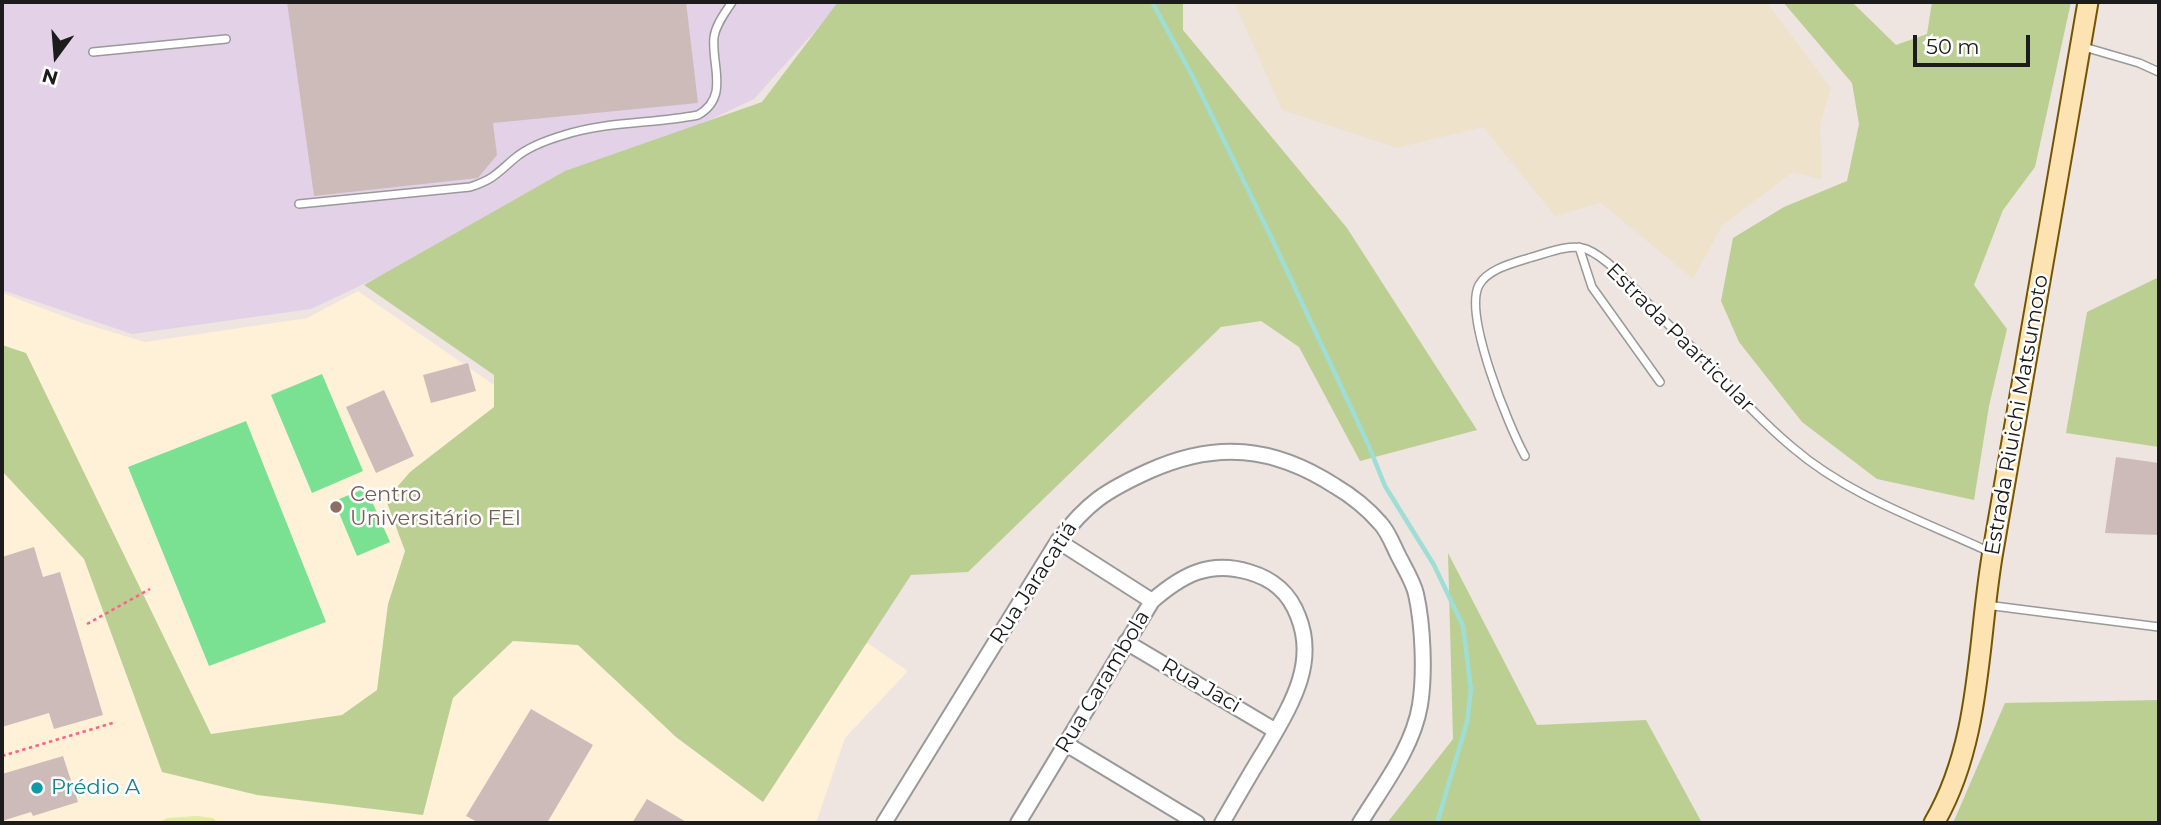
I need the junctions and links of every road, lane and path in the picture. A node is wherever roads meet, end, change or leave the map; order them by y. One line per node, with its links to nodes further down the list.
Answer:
1 (732, 2): 7 (lane)
2 (2088, 2): 4 (street, Estrada Riuichi Matsumoto)
3 (226, 39): 5 (lane)
4 (2080, 46): 6 (lane); 12 (street, Estrada Riuichi Matsumoto)
5 (93, 52)
6 (2159, 72)
7 (299, 204)
8 (1579, 247): 9 (lane); 10 (lane); 12 (lane, Estrada Paarticular)
9 (1660, 382)
10 (1525, 456)
11 (1058, 541): 14 (street); 23 (street, Rua Jaracatiá); 27 (street, Rua Jaracatiá)
12 (1993, 554): 15 (street, Estrada Riuichi Matsumoto)
13 (150, 589): 16 (path)
14 (1152, 601): 18 (street, Rua Carambola); 20 (street, Rua Carambola)
15 (1985, 605): 17 (lane); 28 (street, Estrada Riuichi Matsumoto)
16 (87, 624)
17 (2159, 627)
18 (1126, 642): 20 (street, Rua Jaci); 21 (street, Rua Carambola)
19 (116, 722): 22 (path)
20 (1276, 731): 26 (street, Rua Carambola)
21 (1066, 744): 24 (street, Rua Carambola); 25 (street)
22 (2, 756)
23 (884, 823)
24 (1018, 823)
25 (1197, 823)
26 (1222, 823)
27 (1360, 823)
28 (1934, 823)

